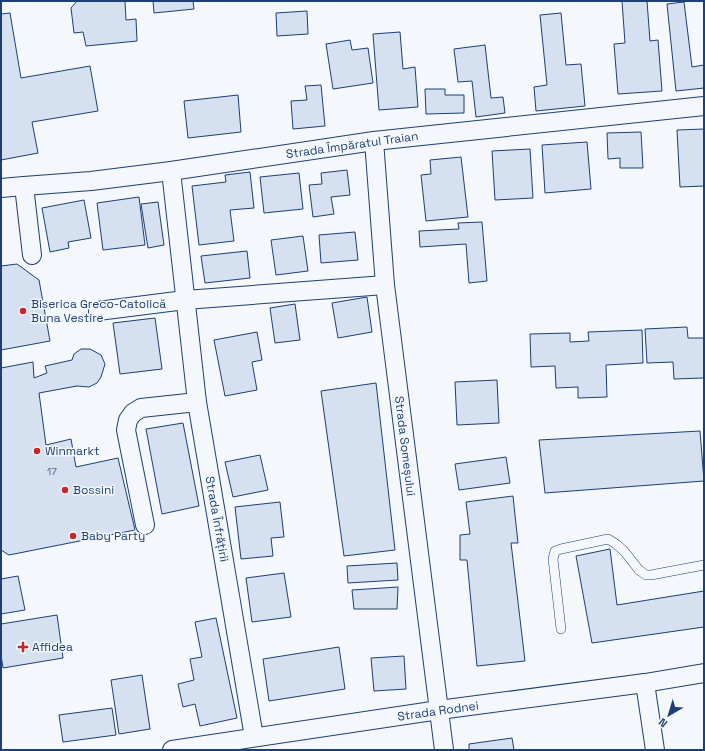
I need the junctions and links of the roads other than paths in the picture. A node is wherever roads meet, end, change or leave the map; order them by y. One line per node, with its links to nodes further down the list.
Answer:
1 (704, 106): 2 (street, Strada Împăratul Traian)
2 (374, 141): 3 (street, Strada Împăratul Traian); 7 (street, Strada Someșului)
3 (171, 171): 4 (street, Strada Împăratul Traian); 8 (street, Strada Înfrățirii)
4 (24, 186): 5 (street, Strada Împăratul Traian); 6 (street)
5 (1, 188)
6 (32, 255)
7 (385, 285): 8 (street); 16 (street, Strada Someșului)
8 (185, 300): 9 (street); 10 (street, Strada Înfrățirii)
9 (98, 312)
10 (197, 402): 11 (street); 17 (street, Strada Înfrățirii)
11 (145, 525)
12 (704, 565): 13 (lane)
13 (561, 630)
14 (704, 673): 15 (street, Strada Rodnei)
15 (645, 683): 16 (street, Strada Rodnei); 20 (street)
16 (439, 710): 17 (street, Strada Rodnei); 19 (street, Strada Someșului)
17 (254, 741): 18 (street, Strada Rodnei)
18 (172, 750)
19 (444, 750)
20 (655, 750)

